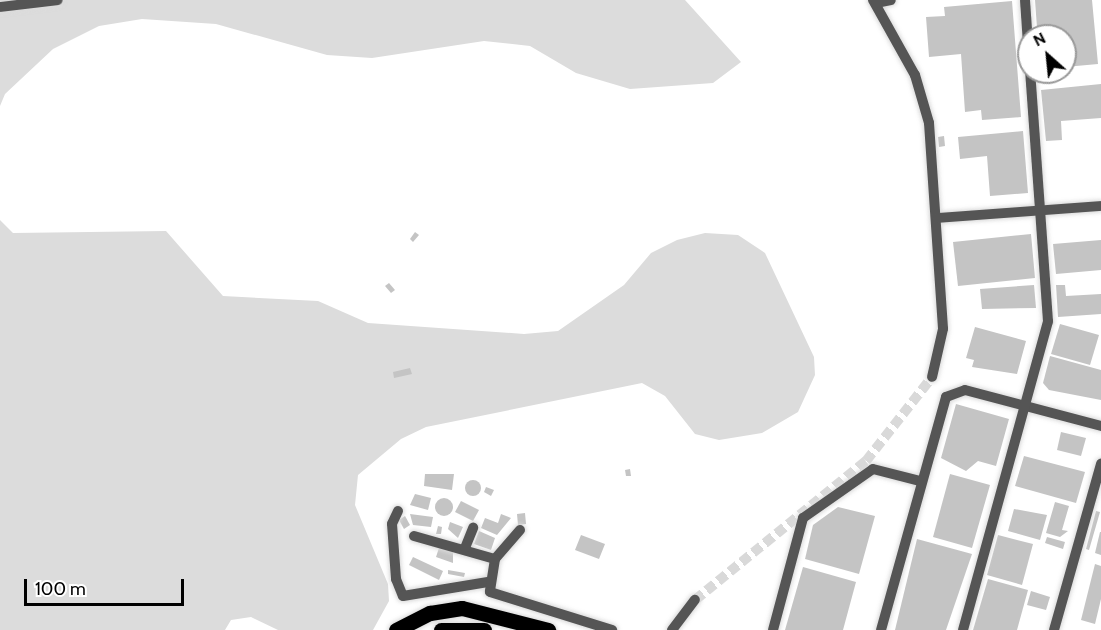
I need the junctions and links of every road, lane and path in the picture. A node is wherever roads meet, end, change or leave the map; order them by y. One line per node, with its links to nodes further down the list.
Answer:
1 (58, 0): 5 (street)
2 (891, 0): 4 (street)
3 (1024, 0): 6 (street)
4 (874, 2): 10 (street)
5 (0, 7)
6 (1026, 24)
7 (1031, 84): 9 (street)
8 (1101, 206): 9 (street)
9 (1041, 210): 10 (street); 12 (street)
10 (937, 218): 11 (street)
11 (932, 377)
12 (1025, 405): 13 (street); 15 (street); 32 (street)
13 (1101, 426)
14 (1101, 464): 33 (street)
15 (920, 482): 30 (street); 31 (street)
16 (398, 512): 22 (street)
17 (473, 528): 20 (street)
18 (520, 530): 21 (street)
19 (414, 536): 20 (street)
20 (465, 548): 21 (street)
21 (495, 558): 22 (street)
22 (488, 582): 28 (street)
23 (694, 600): 29 (street)
24 (396, 630): 27 (highway)
25 (441, 630): 26 (highway)
26 (484, 630)
27 (548, 630)
28 (612, 630)
29 (672, 630)
30 (772, 630)
31 (881, 630)
32 (963, 630)
33 (1054, 630)

